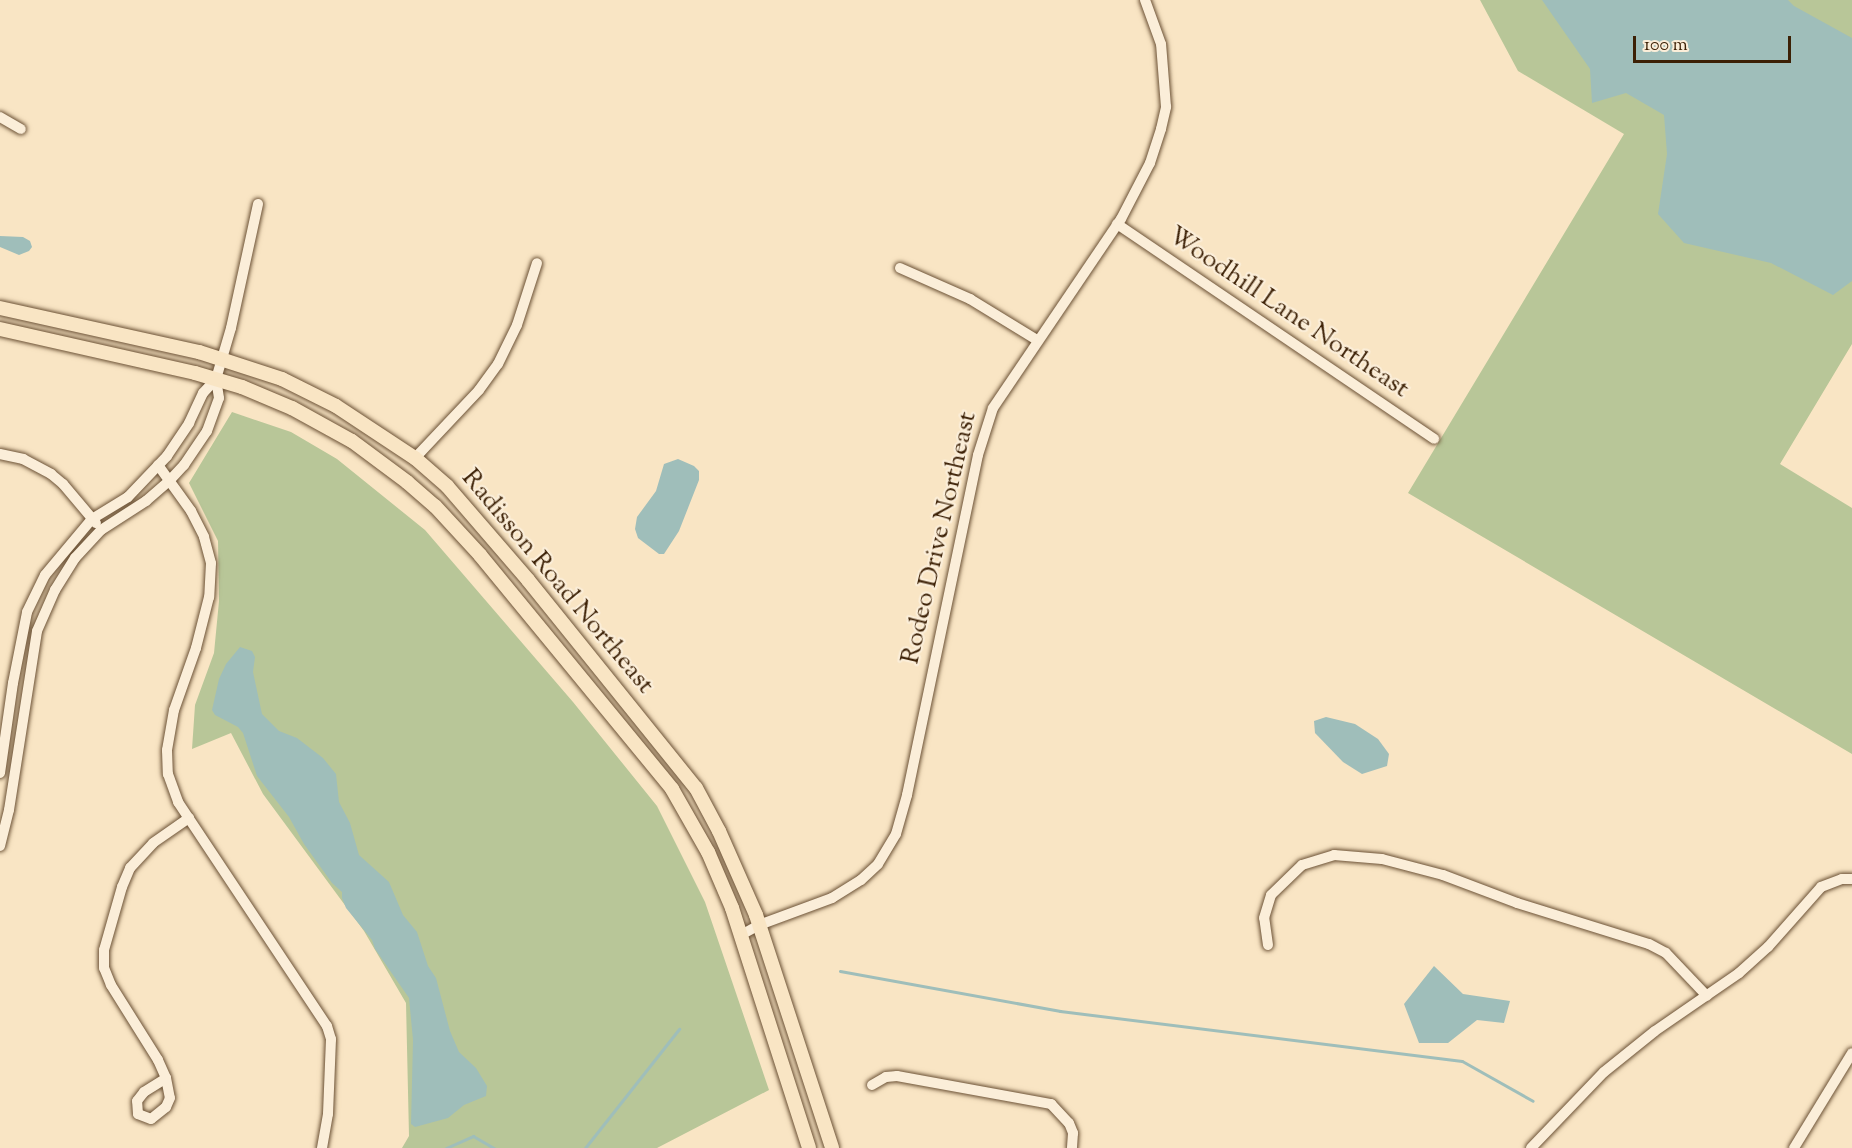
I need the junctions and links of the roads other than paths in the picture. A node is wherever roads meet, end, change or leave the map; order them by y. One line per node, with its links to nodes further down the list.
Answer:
1 (1145, 0): 5 (street, Rodeo Drive Northeast)
2 (0, 117): 3 (street)
3 (21, 129)
4 (258, 204): 11 (street)
5 (1117, 224): 10 (street, Rodeo Drive Northeast); 13 (street, Woodhill Lane Northeast)
6 (537, 263): 15 (street)
7 (900, 268): 10 (street)
8 (0, 308): 11 (main road, Radisson Road Northeast)
9 (0, 329): 12 (main road, Radisson Road Northeast)
10 (1037, 340): 24 (street, Rodeo Drive Northeast)
11 (222, 358): 12 (street); 15 (main road, Radisson Road Northeast)
12 (216, 379): 16 (street); 17 (street); 25 (main road, Radisson Road Northeast)
13 (1434, 439)
14 (0, 454): 18 (street)
15 (414, 458): 24 (main road, Radisson Road Northeast)
16 (158, 465): 17 (street); 18 (street)
17 (170, 480): 19 (street); 21 (street)
18 (92, 519): 19 (street); 20 (street)
19 (101, 530): 22 (street)
20 (0, 773)
21 (189, 818): 29 (street); 31 (street)
22 (0, 846)
23 (1852, 879): 27 (street)
24 (759, 925): 25 (street, Rodeo Drive Northeast); 33 (main road, Radisson Road Northeast)
25 (741, 935): 32 (main road, Radisson Road Northeast)
26 (1268, 945): 27 (street)
27 (1707, 996): 35 (street)
28 (1852, 1053): 36 (street)
29 (166, 1078)
30 (872, 1085): 34 (street)
31 (322, 1148)
32 (809, 1148)
33 (832, 1148)
34 (1072, 1148)
35 (1531, 1148)
36 (1794, 1148)

